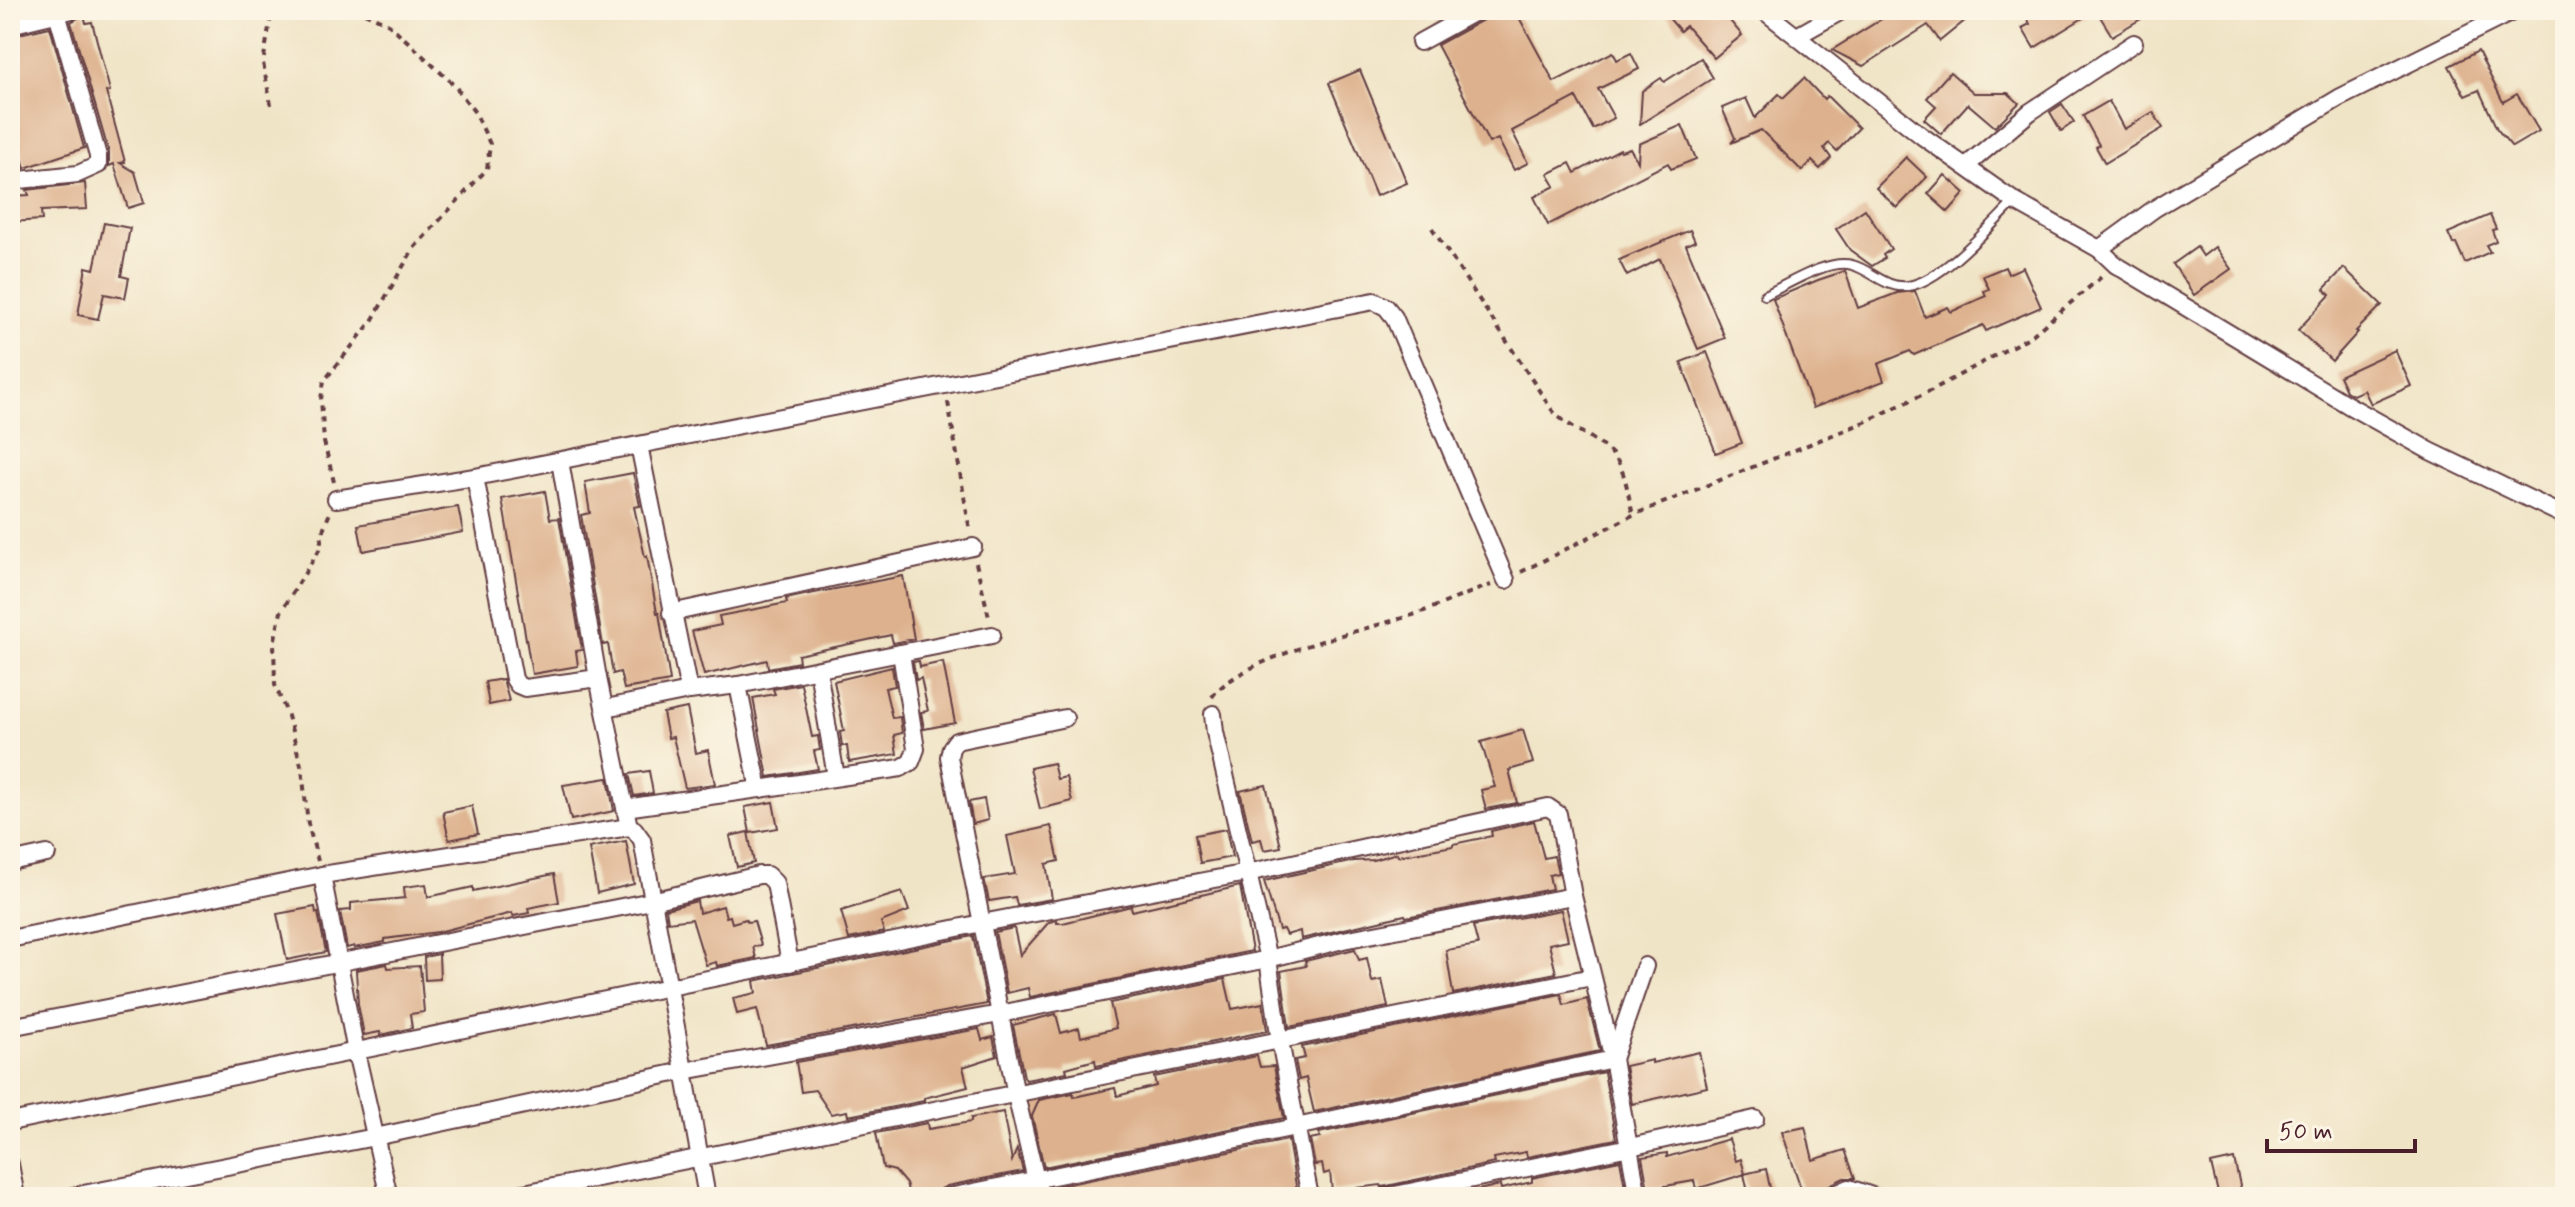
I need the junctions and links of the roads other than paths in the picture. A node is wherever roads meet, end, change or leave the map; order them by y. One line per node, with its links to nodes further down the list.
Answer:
1 (1478, 10): 8 (street)
2 (1763, 10): 7 (street)
3 (1843, 10): 7 (street)
4 (2516, 10): 14 (street)
5 (67, 11): 6 (street); 12 (street)
6 (10, 25)
7 (1797, 36): 11 (street)
8 (1420, 42)
9 (2134, 43): 11 (street)
10 (10, 155): 12 (street)
11 (1966, 166): 13 (street)
12 (14, 181)
13 (2014, 201): 14 (street); 15 (lane)
14 (2099, 249): 20 (street)
15 (1765, 295)
16 (639, 445): 17 (street); 22 (street); 23 (street)
17 (560, 461): 18 (street); 27 (street)
18 (475, 477): 19 (street); 27 (street)
19 (336, 499)
20 (2565, 516)
21 (973, 547): 23 (street)
22 (1506, 580)
23 (671, 613): 29 (street)
24 (992, 635): 25 (street)
25 (901, 653): 26 (street); 33 (street)
26 (818, 670): 28 (street); 33 (street)
27 (598, 678): 30 (street)
28 (738, 685): 29 (street); 34 (street)
29 (689, 691): 30 (street)
30 (606, 708): 35 (street)
31 (1213, 714): 39 (street)
32 (1065, 718): 43 (street)
33 (836, 777): 34 (street)
34 (759, 789): 35 (street)
35 (625, 808): 36 (street)
36 (629, 827): 40 (street); 42 (street)
37 (47, 854): 38 (street)
38 (10, 862)
39 (1247, 873): 41 (street); 43 (street); 45 (street)
40 (322, 875): 44 (street); 47 (street)
41 (1573, 896): 45 (street); 49 (street)
42 (652, 901): 46 (street); 47 (street); 50 (street)
43 (982, 923): 46 (street); 51 (street)
44 (10, 939)
45 (1268, 959): 51 (street); 53 (street)
46 (790, 963): 50 (street)
47 (340, 964): 52 (street); 54 (street)
48 (1645, 966): 55 (street)
49 (1592, 977): 53 (street); 55 (street)
50 (668, 988): 54 (street); 56 (street)
51 (1000, 1014): 56 (street); 57 (street)
52 (10, 1027)
53 (1280, 1041): 57 (street); 60 (street)
54 (356, 1052): 59 (street); 61 (street)
55 (1613, 1059): 60 (street); 62 (street)
56 (684, 1071): 61 (street); 63 (street)
57 (1016, 1095): 63 (street); 65 (street)
58 (1755, 1119): 62 (street)
59 (10, 1122)
60 (1296, 1127): 65 (street); 73 (street)
61 (375, 1137): 67 (street); 68 (street)
62 (1630, 1147): 74 (street); 75 (street)
63 (701, 1157): 69 (street); 70 (street)
64 (10, 1164): 66 (street)
65 (1037, 1179): 71 (street); 72 (street)
66 (16, 1197)
67 (68, 1197)
68 (389, 1197)
69 (504, 1197)
70 (707, 1197)
71 (949, 1197)
72 (1040, 1197)
73 (1310, 1197)
74 (1385, 1197)
75 (1638, 1197)
76 (1829, 1197): 77 (street)
77 (1875, 1197)

